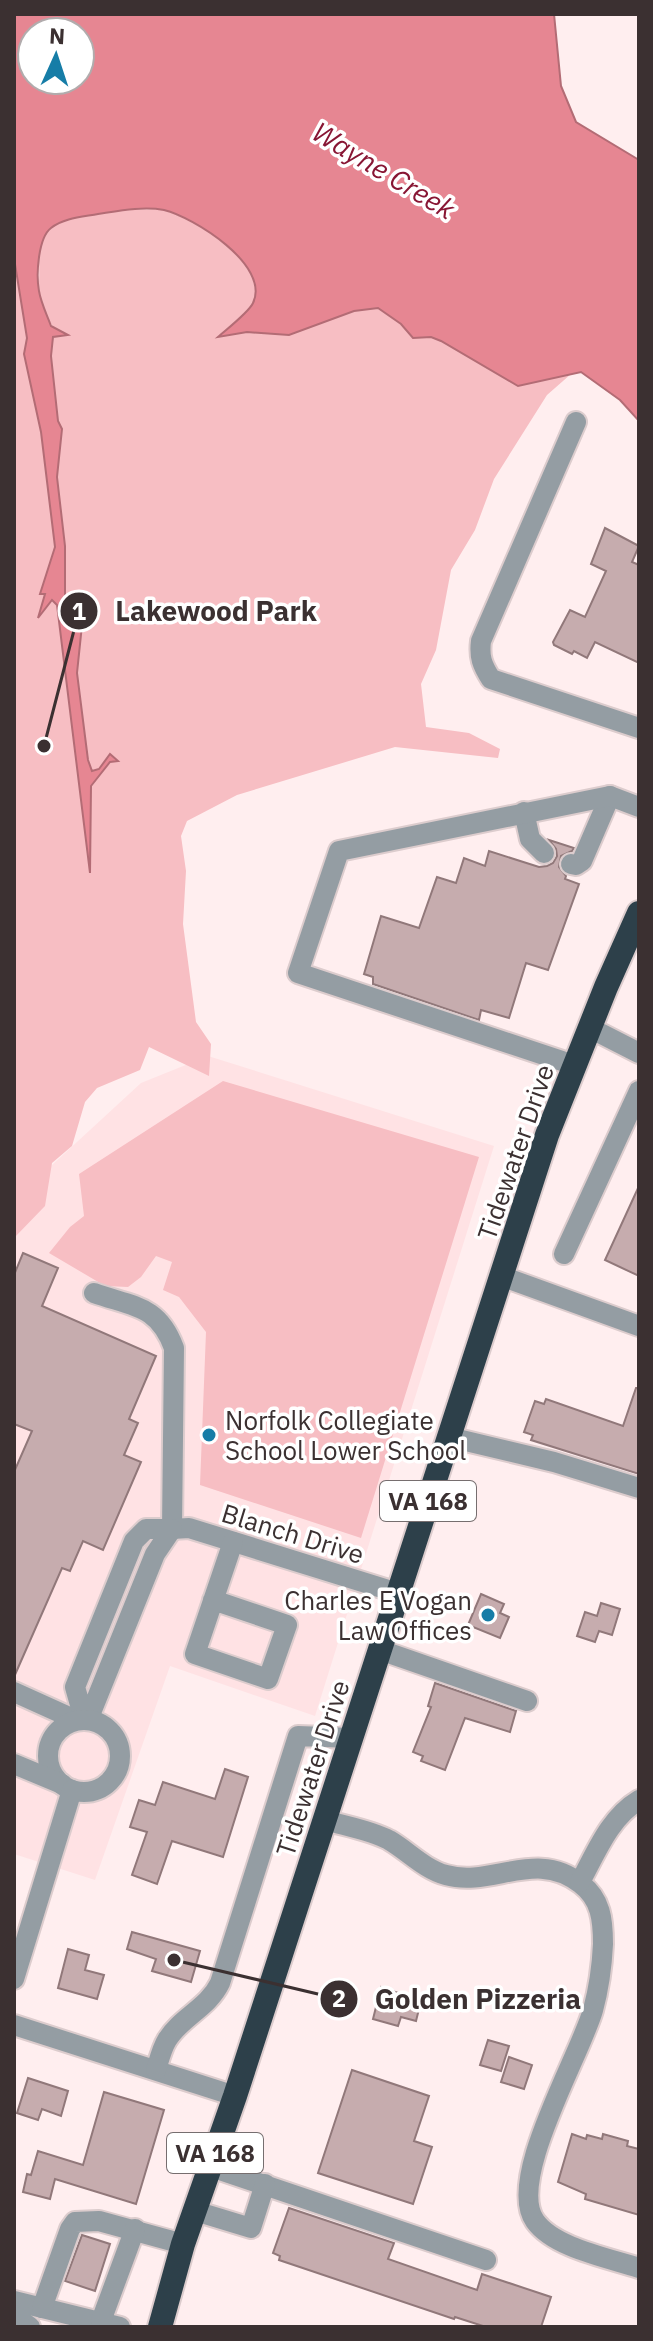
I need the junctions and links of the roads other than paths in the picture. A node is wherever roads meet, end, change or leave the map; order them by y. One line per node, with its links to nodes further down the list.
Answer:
1 (576, 422): 2 (street)
2 (639, 728)
3 (610, 796): 4 (street); 5 (street); 7 (street)
4 (639, 807)
5 (524, 812): 6 (street); 11 (street)
6 (544, 853)
7 (571, 864)
8 (639, 913): 9 (highway, Tidewater Drive / VA 168)
9 (590, 1028): 10 (street); 11 (highway, Tidewater Drive / VA 168)
10 (639, 1053)
11 (574, 1065): 14 (highway, Tidewater Drive / VA 168)
12 (639, 1091): 13 (street)
13 (564, 1254)
14 (501, 1276): 16 (street); 17 (highway, Tidewater Drive / VA 168)
15 (94, 1293): 19 (street)
16 (639, 1326)
17 (449, 1437): 18 (street); 21 (highway, Tidewater Drive / VA 168)
18 (639, 1488)
19 (172, 1529): 20 (street, Blanch Drive); 26 (street)
20 (233, 1542): 21 (street, Blanch Drive); 22 (street)
21 (398, 1593): 23 (highway, Tidewater Drive / VA 168)
22 (213, 1600): 22 (street)
23 (380, 1650): 25 (street); 27 (highway, Tidewater Drive / VA 168)
24 (14, 1692): 26 (street)
25 (527, 1701)
26 (83, 1720): 29 (street); 29 (street)
27 (351, 1738): 31 (highway, Tidewater Drive / VA 168); 35 (street)
28 (14, 1764): 29 (street)
29 (67, 1787): 33 (street)
30 (639, 1800): 32 (street)
31 (325, 1820): 32 (street); 36 (highway, Tidewater Drive / VA 168)
32 (580, 1882): 43 (street)
33 (14, 1979)
34 (14, 2025): 35 (street)
35 (156, 2070): 36 (street)
36 (235, 2096): 37 (highway, Tidewater Drive / VA 168)
37 (211, 2167): 38 (street); 39 (highway, Tidewater Drive / VA 168)
38 (265, 2184): 39 (street); 42 (street)
39 (195, 2211): 41 (highway, Tidewater Drive / VA 168)
40 (135, 2229): 41 (street); 45 (street); 46 (street)
41 (183, 2244): 47 (highway, Tidewater Drive / VA 168)
42 (486, 2260)
43 (639, 2268)
44 (14, 2301): 45 (street)
45 (42, 2308): 46 (street)
46 (110, 2324)
47 (160, 2327)

